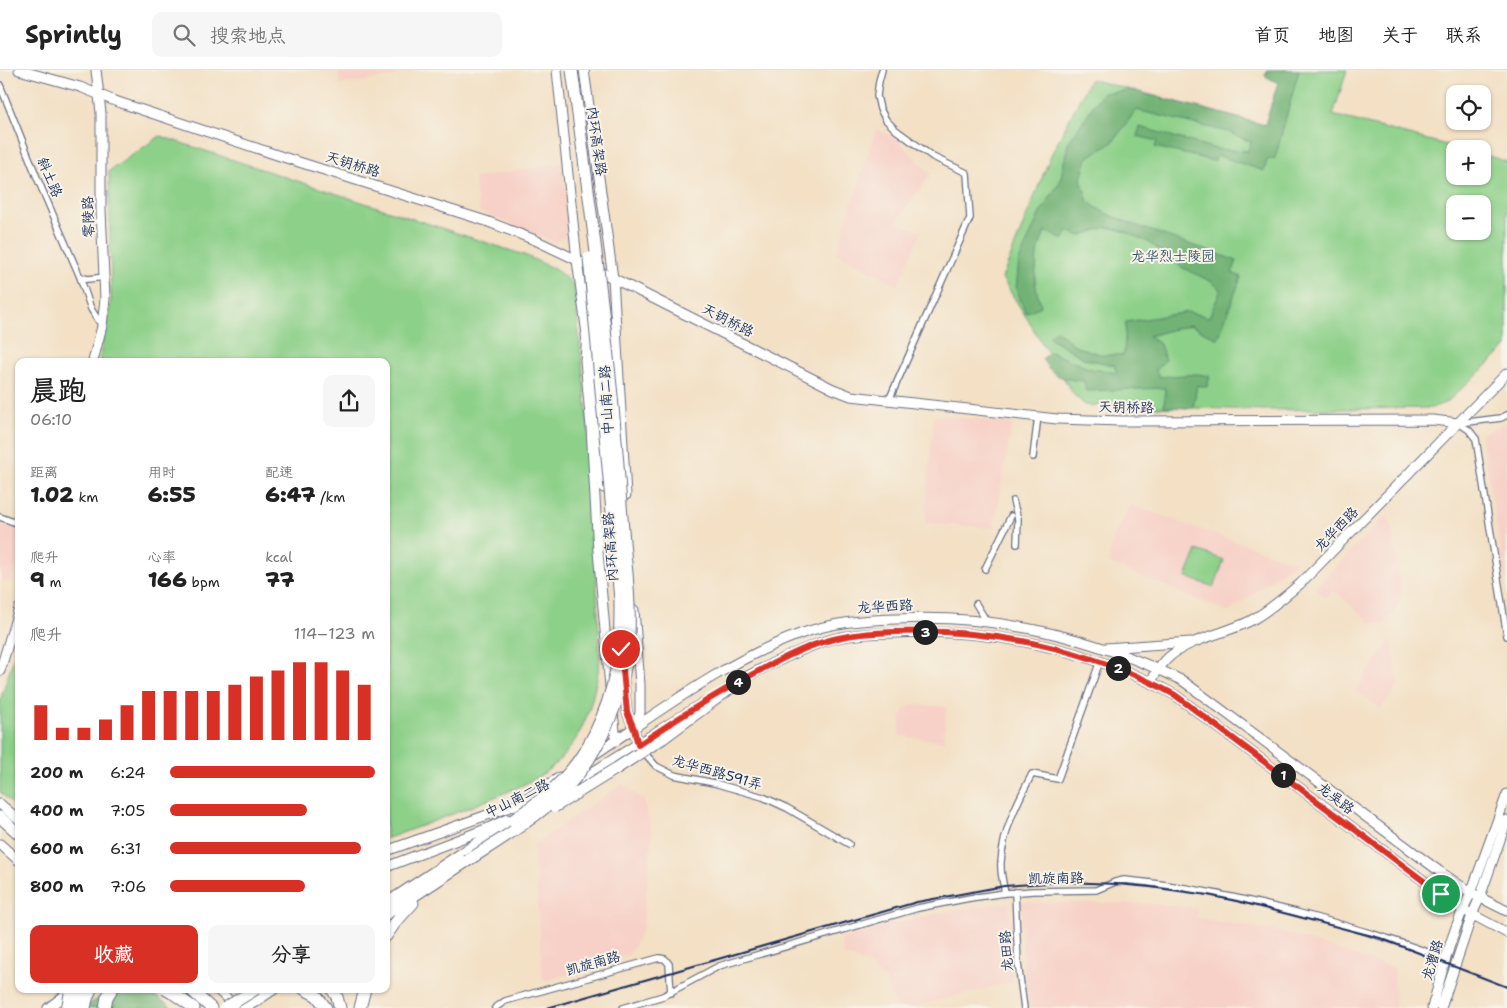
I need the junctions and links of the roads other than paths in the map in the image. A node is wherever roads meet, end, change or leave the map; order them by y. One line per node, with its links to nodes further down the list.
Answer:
1 (19, 70): 9 (main road, 天钥桥路)
2 (96, 70): 9 (main road, 零陵路)
3 (557, 70): 10 (main road, 中山南二路)
4 (565, 70): 28 (highway, 内环高架路, bridge)
5 (572, 70): 50 (highway, 内环高架路, bridge)
6 (584, 70): 13 (main road, 中山南二路)
7 (882, 70): 18 (street)
8 (0, 85): 11 (street, 斜土路)
9 (99, 94): 10 (main road, 天钥桥路); 12 (main road, 零陵路)
10 (577, 260): 13 (main road, 天钥桥路); 15 (main road, 中山南二路)
11 (80, 277): 12 (street); 14 (street, 斜土路)
12 (104, 277): 14 (main road, 零陵路)
13 (613, 278): 18 (main road, 天钥桥路); 41 (main road, 中山南二路)
14 (102, 326): 16 (main road, 零陵路)
15 (587, 335): 28 (highway); 41 (main road, 中山南二路); 42 (main road, 中山南二路)
16 (94, 358)
17 (1507, 373): 21 (main road, 龙华西路)
18 (889, 400): 20 (main road, 天钥桥路)
19 (1507, 415): 21 (street)
20 (1038, 416): 21 (main road, 天钥桥路); 22 (street)
21 (1458, 423): 33 (street); 34 (main road, 龙华西路)
22 (1034, 457)
23 (1013, 501): 27 (street)
24 (1011, 516): 29 (street)
25 (0, 518): 26 (street)
26 (15, 523)
27 (1017, 544)
28 (616, 550): 63 (highway, 内环高架路, bridge)
29 (985, 569)
30 (976, 604): 32 (street)
31 (15, 621): 38 (main road)
32 (987, 622): 35 (main road, 龙华西路); 41 (main road, 龙华西路)
33 (1507, 636)
34 (1201, 641): 35 (main road); 37 (main road, 龙华西路)
35 (1106, 648): 37 (main road, 龙华西路)
36 (1100, 662): 39 (main road, 龙华西路); 40 (main road, 龙华西路); 60 (street)
37 (1158, 669): 40 (main road, 龙华西路); 61 (main road, 龙吴路)
38 (0, 671)
39 (744, 678): 43 (main road, 龙华西路); 50 (highway, bridge)
40 (1150, 681): 64 (main road, 龙吴路)
41 (634, 729): 42 (main road, 中山南二路); 43 (main road, 中山南二路)
42 (616, 740): 55 (main road, 中山南二路)
43 (638, 745): 54 (street, 龙华西路591弄); 57 (main road, 中山南二路)
44 (1507, 794): 61 (main road, 龙漕路)
45 (0, 804): 47 (main road)
46 (0, 817): 51 (highway)
47 (15, 817)
48 (1507, 820): 62 (main road, 龙漕路)
49 (0, 827): 52 (highway)
50 (518, 828): 58 (highway, 内环高架路, bridge)
51 (15, 830)
52 (15, 840)
53 (0, 844): 56 (main road)
54 (849, 844)
55 (390, 850)
56 (15, 857)
57 (390, 865)
58 (438, 880): 65 (highway, 内环高架路); 68 (highway)
59 (1015, 892): 60 (street, 凯旋南路); 70 (street, 凯旋南路); 105 (street, 龙田路)
60 (1005, 893): 85 (street, 凯旋南路)
61 (1471, 893): 62 (main road, 龙吴路); 64 (main road, 龙漕路)
62 (1480, 897): 66 (main road, 龙吴路); 67 (main road, 龙漕路)
63 (390, 901)
64 (1462, 909): 67 (main road, 龙吴路); 70 (main road, 龙漕路)
65 (390, 911)
66 (1507, 912)
67 (1472, 915): 69 (main road, 龙吴路); 107 (main road, 龙漕路)
68 (390, 931)
69 (1507, 933)
70 (1446, 959): 106 (main road, 龙漕路)
71 (67, 993): 88 (main road)
72 (71, 993): 89 (highway, bridge)
73 (79, 993): 90 (highway, bridge)
74 (89, 993): 91 (highway, bridge)
75 (94, 993): 90 (main road)
76 (110, 993): 92 (highway)
77 (172, 993): 93 (main road)
78 (173, 993): 94 (highway)
79 (174, 993): 95 (highway)
80 (194, 993): 96 (highway)
81 (222, 993): 98 (main road)
82 (311, 993): 100 (highway)
83 (334, 993): 101 (highway)
84 (364, 993): 102 (highway)
85 (671, 993): 87 (street, 凯旋南路); 103 (street, 凯旋南路)
86 (256, 994): 97 (highway, bridge); 99 (highway)
87 (639, 1006): 104 (street, 凯旋南路)
88 (48, 1008)
89 (67, 1008)
90 (75, 1008)
91 (84, 1008)
92 (105, 1008)
93 (188, 1008)
94 (194, 1008)
95 (199, 1008)
96 (211, 1008)
97 (225, 1008)
98 (237, 1008)
99 (244, 1008)
100 (326, 1008)
101 (340, 1008)
102 (360, 1008)
103 (495, 1008)
104 (623, 1008)
105 (1024, 1008)
106 (1432, 1008)
107 (1441, 1008)

